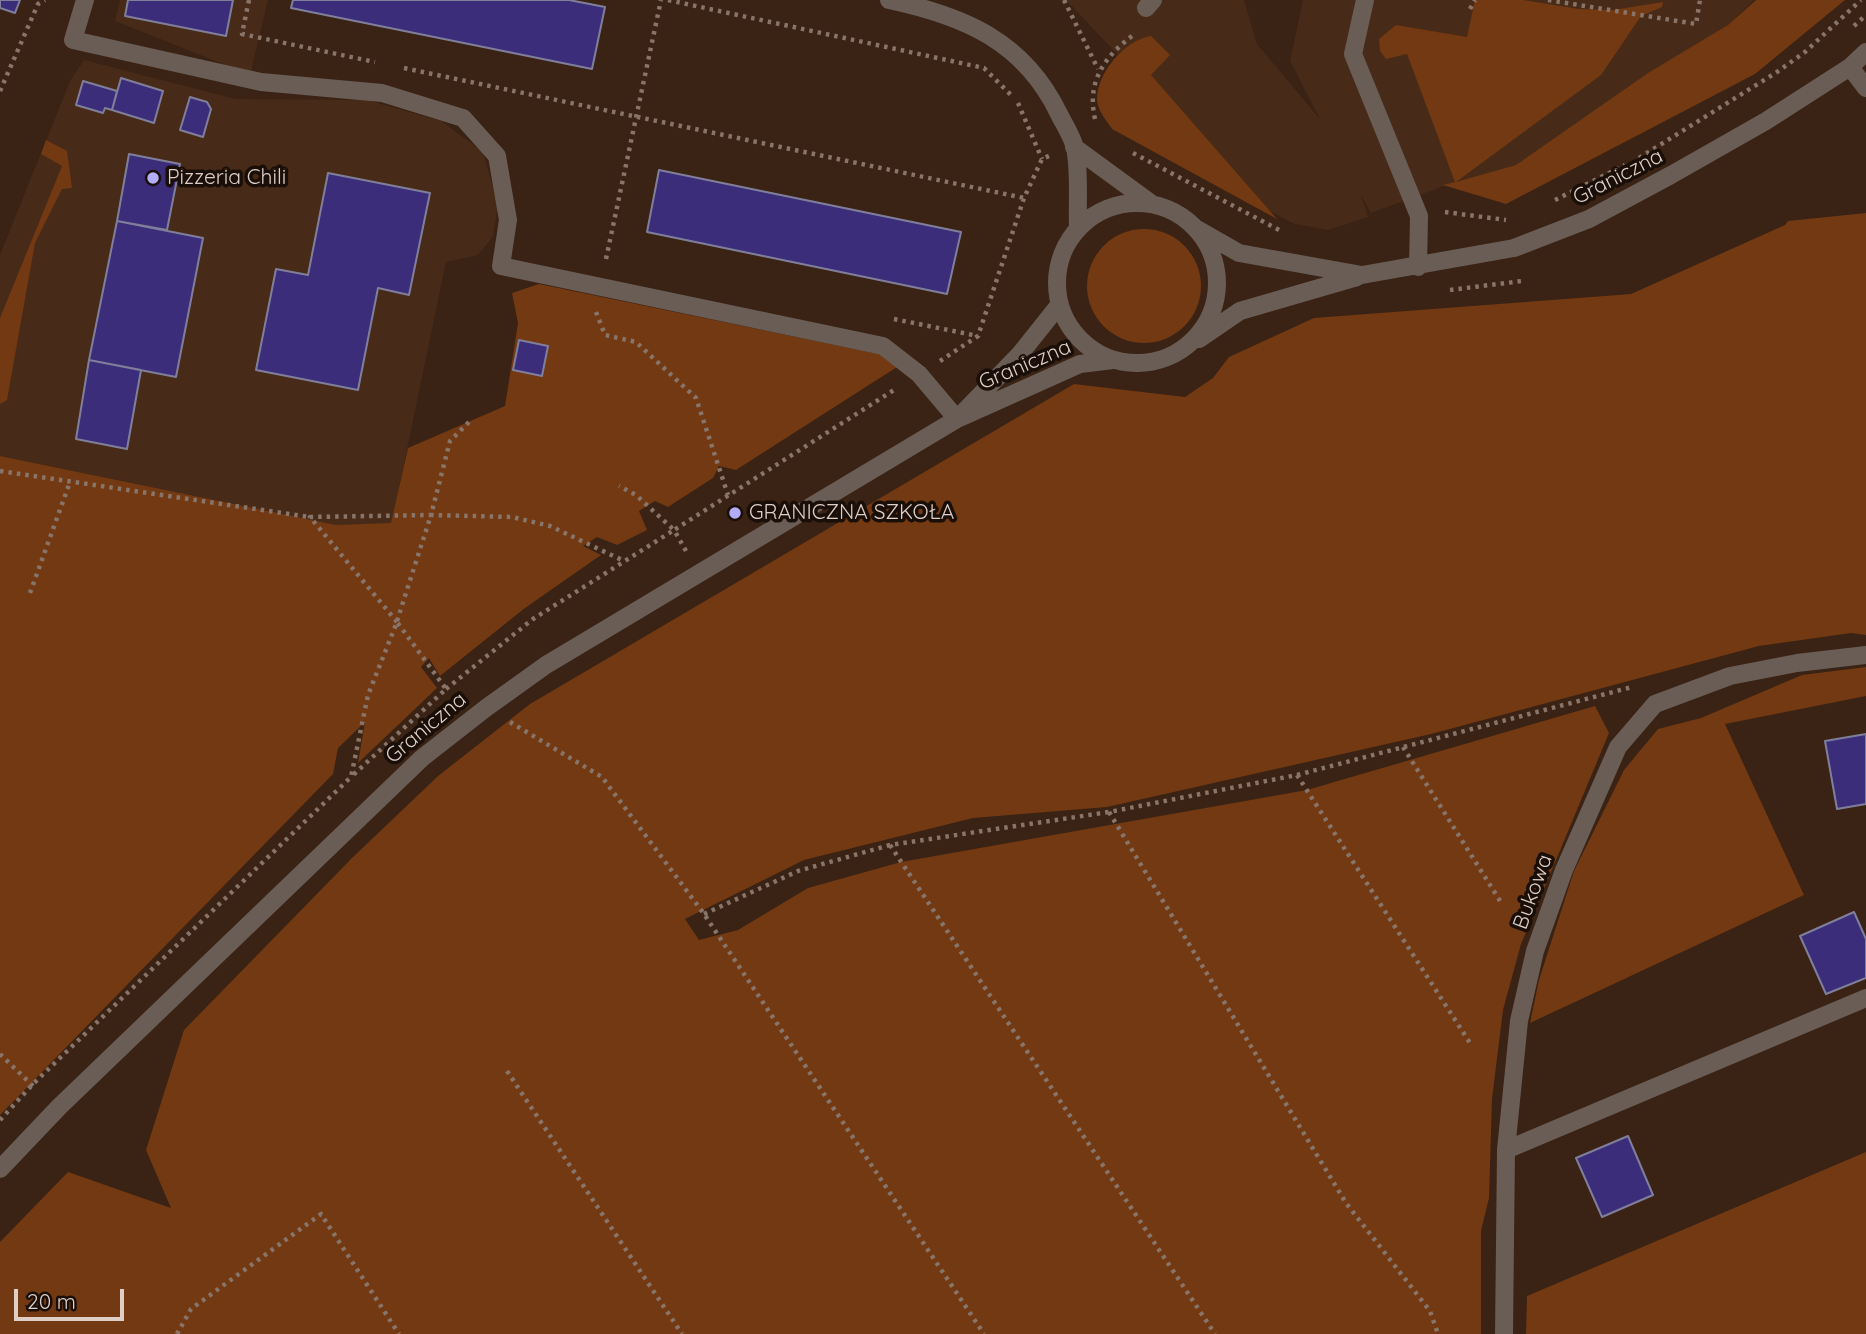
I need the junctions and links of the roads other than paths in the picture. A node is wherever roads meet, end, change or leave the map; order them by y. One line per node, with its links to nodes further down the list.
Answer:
1 (85, 0): 16 (street)
2 (889, 0): 7 (street)
3 (1365, 0): 11 (street)
4 (1866, 52): 5 (street, Graniczna)
5 (1850, 67): 6 (street); 11 (street, Graniczna)
6 (1866, 88)
7 (1074, 147): 8 (street); 9 (street)
8 (1152, 204): 9 (street); 10 (street)
9 (1078, 228): 13 (street)
10 (1197, 229): 12 (street, Graniczna); 14 (street)
11 (1418, 267): 12 (street, Graniczna)
12 (1362, 275): 14 (street, Graniczna)
13 (1059, 305): 15 (street); 16 (street, Graniczna)
14 (1187, 346): 15 (street)
15 (1113, 360): 16 (street, Graniczna)
16 (957, 419): 20 (street, Graniczna)
17 (1866, 655): 19 (street, Bukowa)
18 (1866, 998): 19 (street)
19 (1506, 1150): 21 (street, Bukowa)
20 (0, 1169)
21 (1504, 1334)

